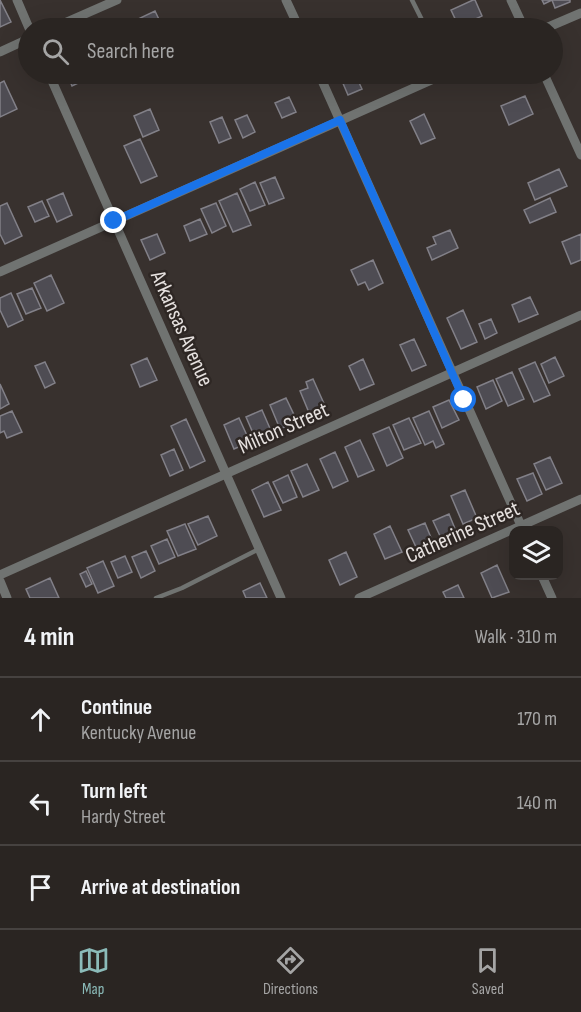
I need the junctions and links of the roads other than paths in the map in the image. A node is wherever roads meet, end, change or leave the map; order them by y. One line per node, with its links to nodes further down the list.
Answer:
1 (17, 0): 7 (street)
2 (117, 0): 8 (street)
3 (286, 0): 9 (street)
4 (412, 0): 10 (lane)
5 (511, 0): 11 (street)
6 (581, 13): 12 (street)
7 (25, 18)
8 (76, 18)
9 (294, 18)
10 (421, 18)
11 (519, 18)
12 (563, 21)
13 (18, 44): 14 (street)
14 (0, 52)
15 (53, 84): 21 (street, Arkansas Avenue)
16 (324, 84): 19 (street)
17 (422, 84): 19 (street)
18 (549, 84): 20 (street)
19 (340, 120): 21 (street); 24 (street)
20 (581, 155)
21 (114, 221): 22 (street); 25 (street, Arkansas Avenue)
22 (0, 272)
23 (581, 315): 24 (street, Milton Street)
24 (453, 372): 25 (street, Milton Street); 27 (street)
25 (226, 474): 30 (street, Arkansas Avenue); 31 (street, Milton Street)
26 (581, 499): 28 (street, Catherine Street)
27 (521, 526)
28 (526, 526)
29 (509, 534): 37 (street, Catherine Street)
30 (260, 549): 35 (lane); 36 (street, Arkansas Avenue)
31 (0, 575)
32 (544, 580): 38 (street)
33 (0, 581): 34 (street)
34 (8, 598)
35 (156, 598)
36 (281, 598)
37 (359, 598)
38 (552, 598)

